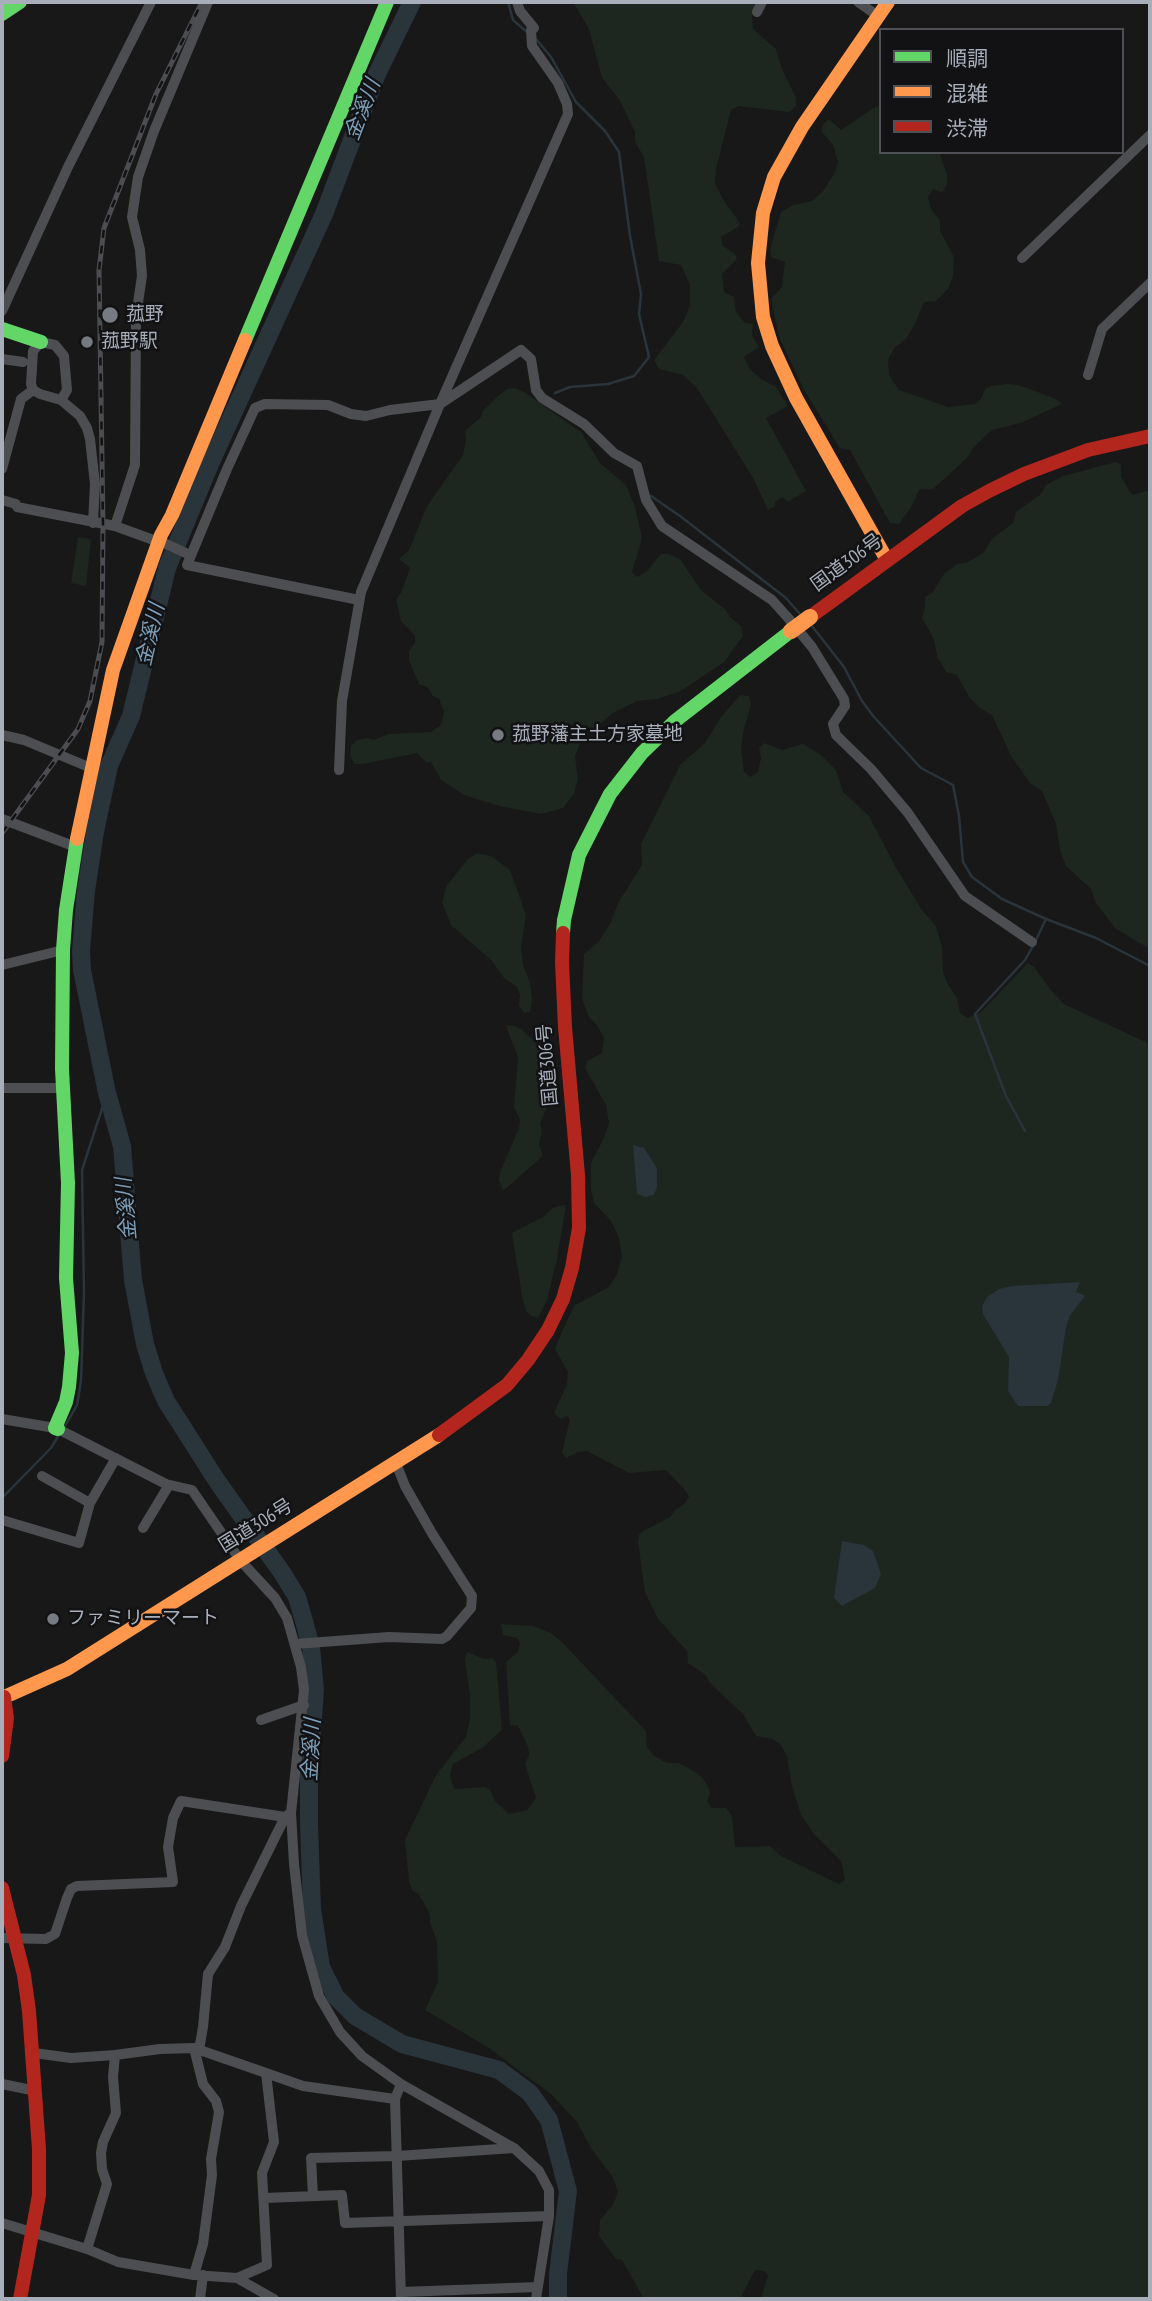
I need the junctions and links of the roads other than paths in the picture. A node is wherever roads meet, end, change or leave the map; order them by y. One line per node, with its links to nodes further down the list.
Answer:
1 (20, 2): 8 (main road)
2 (151, 2): 15 (street)
3 (208, 2): 28 (street)
4 (387, 2): 29 (main road)
5 (517, 2): 23 (street)
6 (858, 2): 9 (street)
7 (888, 2): 9 (main road)
8 (2, 14)
9 (878, 16): 31 (main road)
10 (1150, 135): 11 (street)
11 (1141, 144): 12 (street); 13 (street)
12 (1150, 154)
13 (1022, 258)
14 (1150, 282): 20 (street)
15 (2, 311)
16 (2, 329): 17 (main road)
17 (41, 342): 21 (street); 22 (street)
18 (2, 359): 19 (street)
19 (23, 362)
20 (1088, 375)
21 (33, 390): 22 (street); 25 (street)
22 (61, 400): 27 (street)
23 (440, 404): 30 (street); 32 (street); 38 (street)
24 (1150, 436): 31 (main road, 国道306号)
25 (2, 469)
26 (2, 500): 27 (street)
27 (93, 523): 28 (street)
28 (115, 526): 29 (street)
29 (161, 542): 30 (street); 34 (main road)
30 (188, 554): 32 (street)
31 (887, 560): 46 (main road, 国道306号, bridge)
32 (359, 600): 35 (street)
33 (2, 735): 34 (street)
34 (91, 768): 37 (main road)
35 (339, 770)
36 (2, 819): 37 (street)
37 (76, 847): 39 (main road)
38 (1031, 942)
39 (64, 953): 40 (street); 42 (main road)
40 (2, 965)
41 (2, 1088): 42 (street)
42 (62, 1088): 44 (main road)
43 (2, 1419): 44 (street)
44 (60, 1430): 45 (street)
45 (116, 1458): 48 (street); 49 (street)
46 (396, 1463): 52 (main road, 国道306号); 53 (street)
47 (42, 1476): 49 (street)
48 (169, 1485): 51 (street); 52 (street)
49 (90, 1503): 50 (street)
50 (2, 1520)
51 (144, 1528)
52 (246, 1557): 53 (street); 54 (main road, 国道306号)
53 (298, 1643): 55 (street)
54 (3, 1698): 57 (main road)
55 (304, 1705): 56 (street); 58 (street)
56 (261, 1720)
57 (2, 1756)
58 (288, 1815): 60 (street); 61 (street); 66 (street)
59 (2, 1888): 60 (main road)
60 (8, 1938): 62 (main road)
61 (196, 2049): 63 (street); 64 (street); 78 (street)
62 (34, 2053): 63 (street); 67 (main road)
63 (115, 2055): 77 (street)
64 (266, 2073): 68 (street); 72 (street)
65 (2, 2084): 67 (street)
66 (401, 2084): 68 (street); 69 (street)
67 (36, 2091): 76 (main road)
68 (394, 2099): 70 (street)
69 (514, 2148): 70 (street); 73 (street)
70 (397, 2156): 71 (street); 74 (street)
71 (313, 2196): 72 (street); 74 (street)
72 (264, 2198): 79 (street)
73 (549, 2217): 74 (street); 80 (street)
74 (397, 2222): 81 (street)
75 (2, 2223): 76 (street)
76 (32, 2233): 77 (street); 82 (main road)
77 (87, 2249): 78 (street)
78 (198, 2275): 79 (street); 83 (street)
79 (237, 2278): 84 (street)
80 (538, 2287): 81 (street); 85 (street)
81 (401, 2295)
82 (20, 2299)
83 (200, 2299)
84 (274, 2299)
85 (536, 2299)

